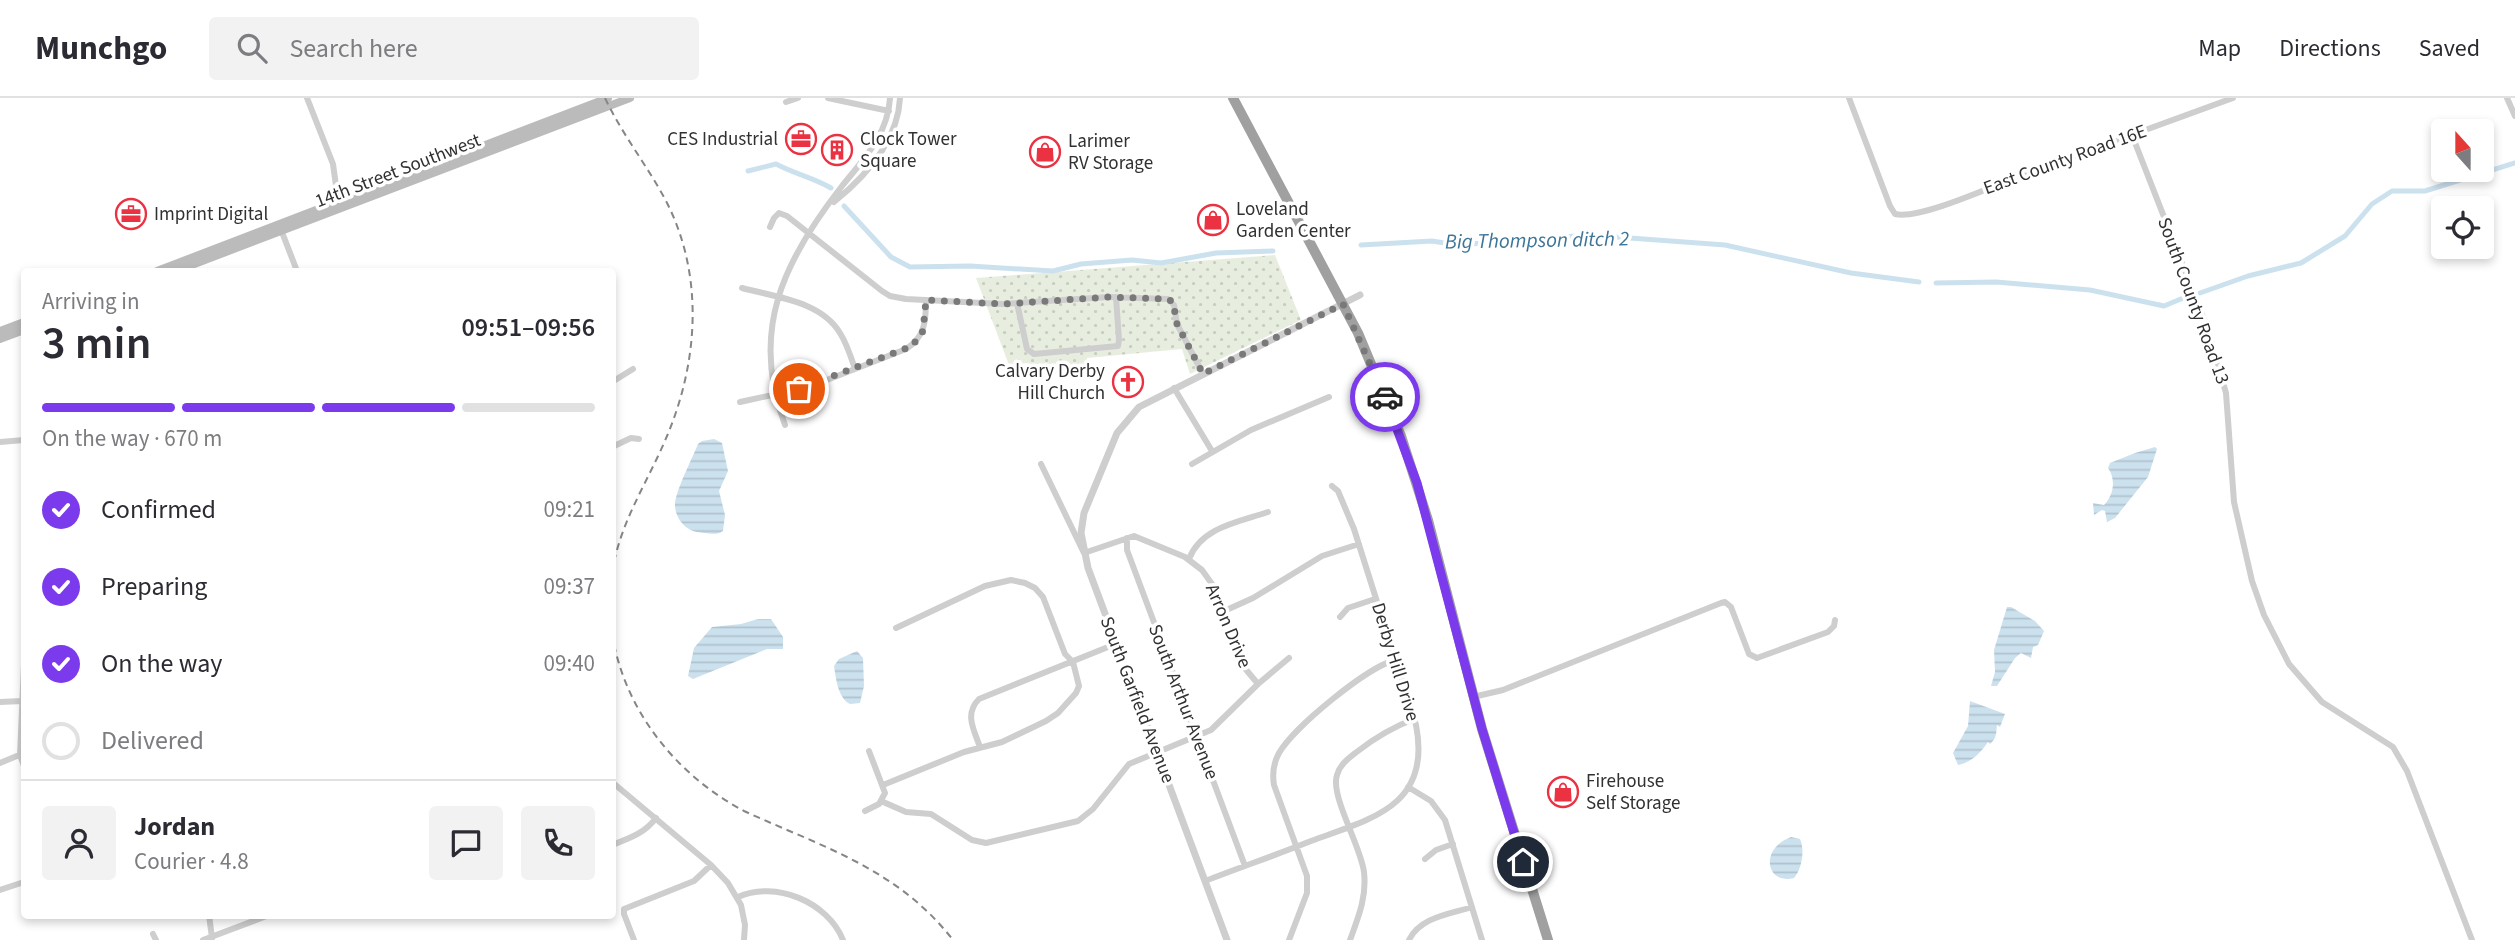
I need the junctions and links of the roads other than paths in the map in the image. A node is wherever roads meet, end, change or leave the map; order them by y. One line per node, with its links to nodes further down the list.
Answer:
1 (307, 98): 17 (street)
2 (608, 98): 13 (main road, 14th Street Southwest)
3 (630, 98): 13 (main road, 14th Street Southwest)
4 (798, 98): 12 (street)
5 (828, 98): 14 (street)
6 (890, 98): 14 (street)
7 (900, 98): 18 (street)
8 (1233, 98): 31 (highway)
9 (1850, 98): 16 (street, East County Road 16E)
10 (2233, 98): 16 (street, East County Road 16E)
11 (2507, 98): 15 (street)
12 (786, 102)
13 (587, 106): 17 (main road, 14th Street Southwest)
14 (889, 111): 18 (street)
15 (2515, 117)
16 (2132, 135): 109 (street, South County Road 13)
17 (343, 204): 20 (main road, 14th Street Southwest)
18 (830, 205): 21 (street)
19 (770, 227): 21 (street)
20 (280, 228): 22 (main road, 14th Street Southwest); 23 (main road, 14th Street Southwest); 24 (street)
21 (809, 232): 28 (street); 29 (street)
22 (166, 268)
23 (183, 268)
24 (296, 268)
25 (742, 288): 28 (street)
26 (1360, 295): 31 (street)
27 (1116, 297): 30 (street); 30 (street); 38 (street)
28 (778, 298): 37 (street); 41 (street)
29 (926, 300): 30 (street); 37 (street)
30 (1017, 303)
31 (1343, 304): 38 (street); 68 (highway)
32 (21, 323): 33 (main road)
33 (0, 331)
34 (21, 331): 35 (main road)
35 (0, 339)
36 (634, 369): 39 (street)
37 (855, 369): 41 (street)
38 (1203, 374): 40 (street)
39 (616, 380)
40 (1174, 388): 49 (street); 56 (street)
41 (775, 394): 43 (street); 44 (street)
42 (1329, 397): 49 (street)
43 (740, 402)
44 (785, 425)
45 (639, 439): 48 (street)
46 (21, 440): 47 (street)
47 (0, 442)
48 (616, 445)
49 (1212, 451): 51 (street)
50 (1041, 464): 56 (street, South Garfield Avenue)
51 (1192, 464)
52 (1332, 485): 55 (street, Derby Hill Drive)
53 (1268, 512): 57 (street)
54 (1128, 538): 56 (street); 57 (street, Arron Drive); 72 (street, South Arthur Avenue)
55 (1359, 544): 58 (street, Derby Hill Drive); 59 (street)
56 (1084, 553): 63 (street, South Garfield Avenue)
57 (1189, 559): 59 (street, Arron Drive)
58 (1376, 598): 60 (street); 65 (street, Derby Hill Drive)
59 (1222, 612): 67 (street, Arron Drive)
60 (1340, 617)
61 (1835, 620): 68 (street)
62 (896, 628): 66 (street)
63 (1115, 641): 66 (street); 75 (street, South Garfield Avenue)
64 (1290, 658): 67 (street)
65 (1395, 660): 71 (street, Derby Hill Drive); 87 (street)
66 (1073, 662): 73 (street); 73 (street)
67 (1258, 684): 72 (street)
68 (1473, 697): 108 (highway)
69 (21, 701): 70 (street)
70 (0, 702)
71 (1414, 719): 80 (street, Derby Hill Drive); 84 (street)
72 (1196, 737): 75 (street); 90 (street, South Arthur Avenue)
73 (980, 747): 79 (street)
74 (869, 751): 79 (street)
75 (1156, 752): 81 (street); 91 (street, South Garfield Avenue)
76 (21, 754): 77 (street)
77 (0, 762)
78 (616, 785): 83 (street)
79 (883, 785): 81 (street)
80 (1408, 787): 84 (street, Derby Hill Drive); 86 (street)
81 (881, 801): 82 (street)
82 (865, 811)
83 (656, 818): 85 (street); 89 (street)
84 (1350, 827): 87 (street, Derby Hill Drive); 105 (street)
85 (616, 843)
86 (1452, 844): 88 (street); 95 (street)
87 (1297, 847): 90 (street, Derby Hill Drive); 104 (street)
88 (1425, 859)
89 (711, 865): 94 (street); 100 (street)
90 (1245, 866): 91 (street, Derby Hill Drive)
91 (1205, 881): 103 (street, South Garfield Avenue)
92 (21, 884): 93 (street)
93 (0, 890)
94 (738, 897): 101 (street); 102 (street)
95 (1472, 907): 106 (street); 107 (street)
96 (210, 919): 98 (street)
97 (248, 919): 98 (street)
98 (212, 938): 99 (street)
99 (203, 940)
100 (634, 940)
101 (744, 940)
102 (842, 940)
103 (1227, 940)
104 (1289, 940)
105 (1350, 940)
106 (1409, 940)
107 (1482, 940)
108 (1548, 940)
109 (2472, 940)

